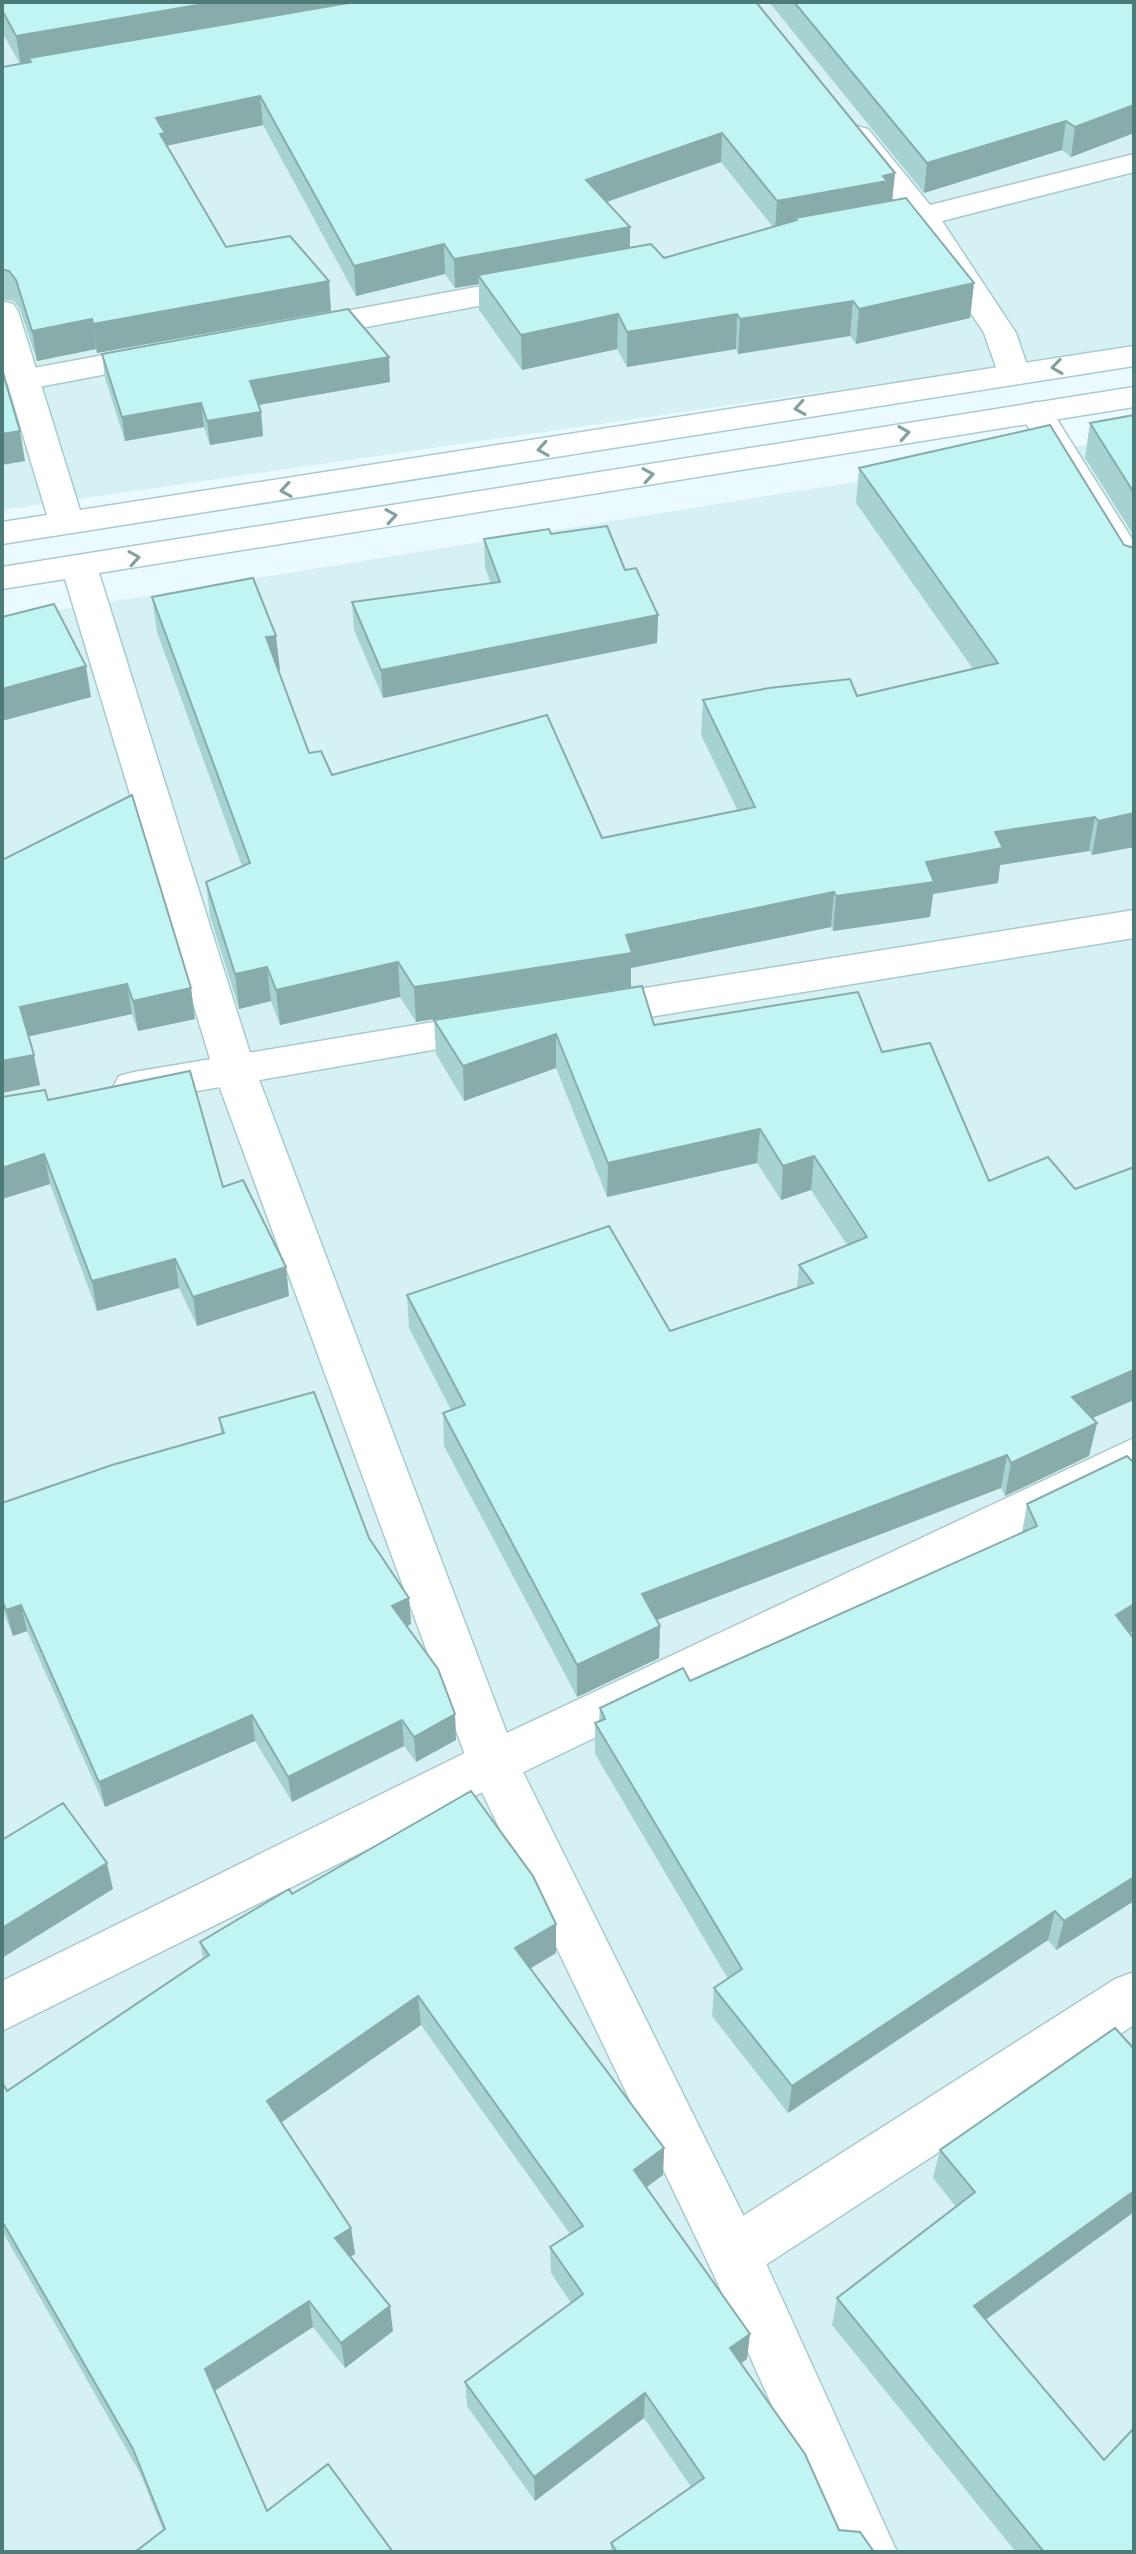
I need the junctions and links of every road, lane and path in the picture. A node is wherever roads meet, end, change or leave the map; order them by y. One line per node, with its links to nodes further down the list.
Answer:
1 (836, 109): 3 (street)
2 (1134, 163): 3 (street)
3 (923, 216): 4 (street); 10 (street)
4 (830, 233)
5 (566, 281): 7 (street)
6 (2, 311): 11 (street)
7 (271, 335)
8 (193, 349): 11 (street)
9 (1134, 356): 10 (street, one-way to 10)
10 (1013, 374): 15 (street, one-way to 15)
11 (23, 380): 15 (street)
12 (1134, 397): 13 (street)
13 (1036, 412): 15 (street, one-way to 13); 16 (street)
14 (2, 533): 15 (street)
15 (73, 546): 17 (street); 19 (street)
16 (1134, 570)
17 (2, 578)
18 (1134, 924): 19 (street)
19 (234, 1069): 20 (street); 22 (street)
20 (95, 1094)
21 (1134, 1457): 22 (street)
22 (493, 1763): 24 (street); 25 (street)
23 (1134, 1996): 25 (street)
24 (2, 2007)
25 (733, 2254): 26 (street)
26 (867, 2552)

